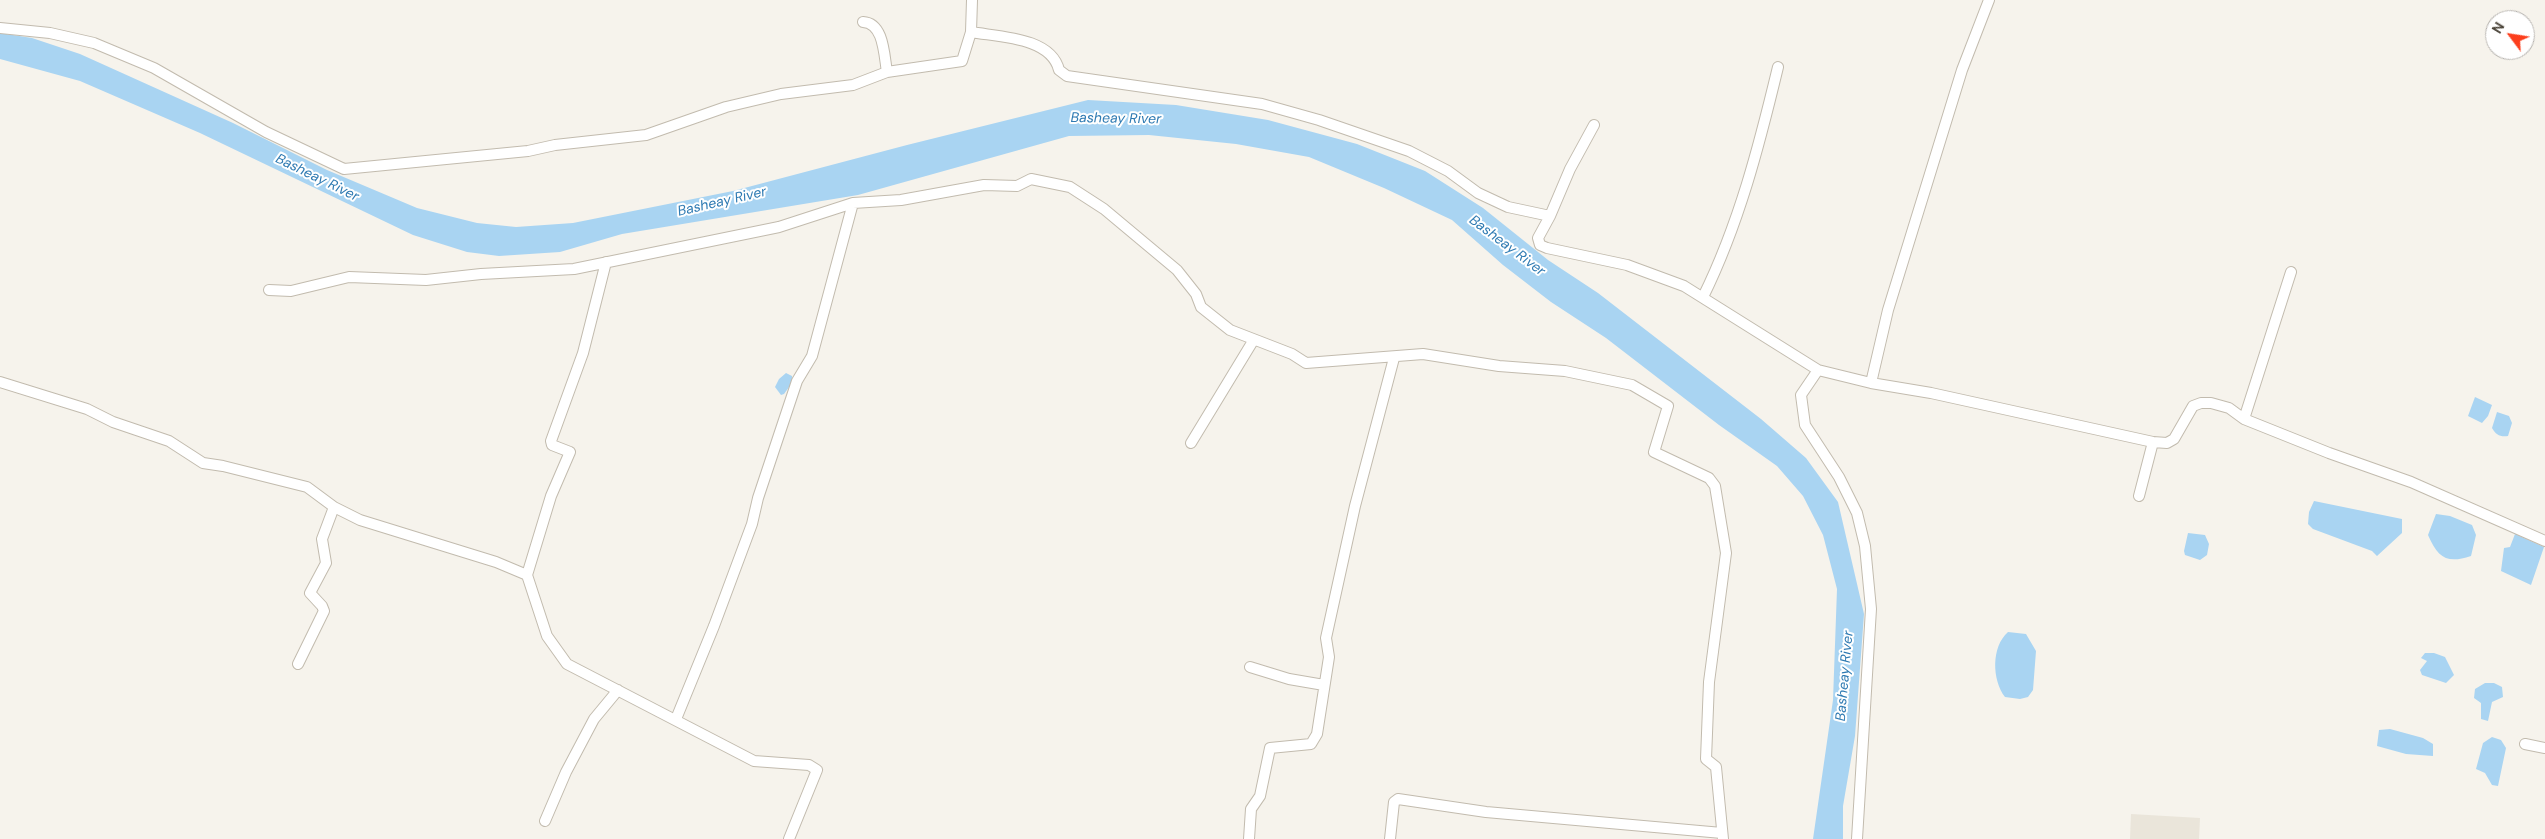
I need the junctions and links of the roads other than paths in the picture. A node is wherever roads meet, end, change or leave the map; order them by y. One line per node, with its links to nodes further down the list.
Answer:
1 (972, 0): 5 (street)
2 (1989, 0): 19 (street)
3 (863, 22): 7 (street)
4 (0, 28): 7 (street)
5 (971, 32): 7 (street); 10 (street)
6 (1778, 67): 14 (street)
7 (887, 72)
8 (1594, 125): 10 (street)
9 (854, 203): 11 (street); 15 (street); 31 (street)
10 (1550, 216): 14 (street)
11 (606, 262): 13 (street); 26 (street)
12 (2291, 272): 20 (street)
13 (269, 290)
14 (1703, 298): 17 (street)
15 (1253, 341): 16 (street); 22 (street)
16 (1394, 358): 29 (street); 35 (street)
17 (1818, 370): 19 (street); 39 (street)
18 (0, 382): 24 (street)
19 (1871, 383): 21 (street)
20 (2244, 419): 21 (street); 25 (street)
21 (2153, 442): 23 (street)
22 (1191, 443)
23 (2139, 496)
24 (334, 507): 26 (street); 27 (street)
25 (2545, 541)
26 (528, 575): 30 (street)
27 (298, 664)
28 (1250, 666): 29 (street)
29 (1324, 685): 37 (street)
30 (618, 690): 31 (street); 34 (street)
31 (676, 719): 36 (street)
32 (2525, 744): 33 (street)
33 (2545, 748)
34 (545, 821)
35 (1722, 836): 38 (street)
36 (789, 839)
37 (1249, 839)
38 (1390, 839)
39 (1857, 839)

